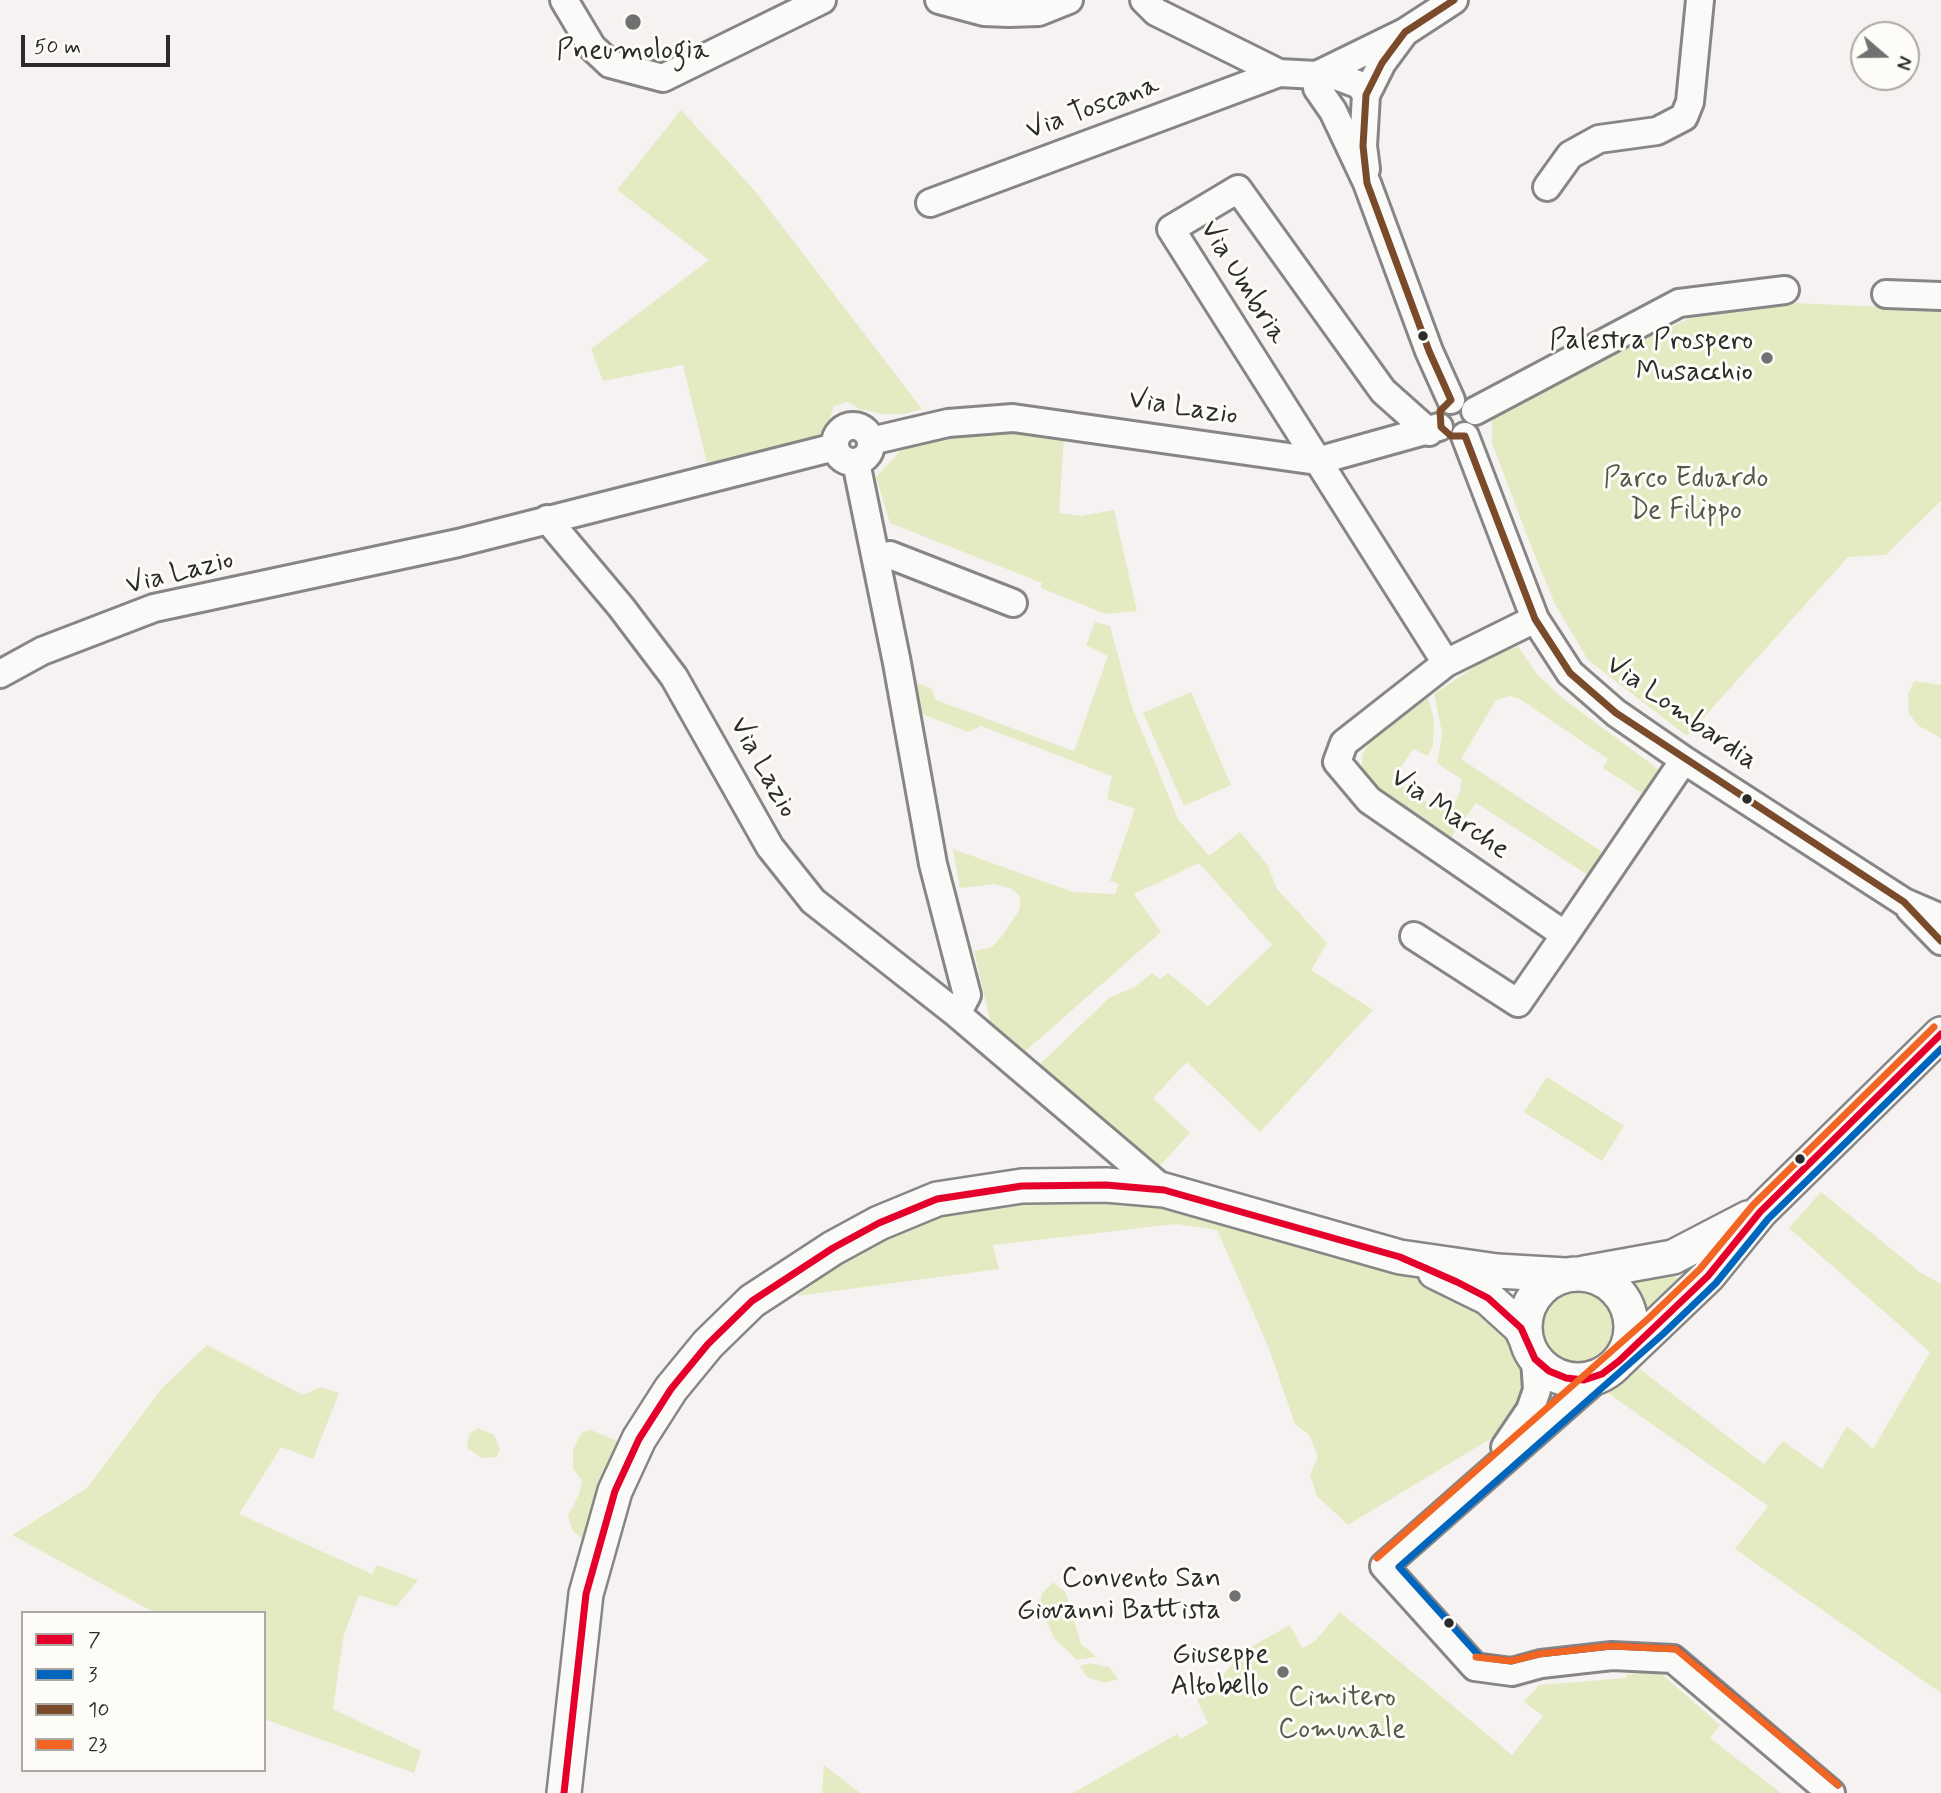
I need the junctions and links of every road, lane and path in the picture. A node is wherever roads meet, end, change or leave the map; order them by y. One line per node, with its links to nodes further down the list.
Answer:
1 (564, 0): 2 (street)
2 (822, 0)
3 (939, 0): 4 (street)
4 (1069, 0)
5 (1144, 0): 9 (street)
6 (1454, 0): 8 (street)
7 (1700, 0): 12 (street)
8 (1405, 32): 9 (street); 10 (street)
9 (1305, 78): 10 (street); 11 (street); 13 (street, Via Toscana)
10 (1366, 95): 11 (street)
11 (1367, 183): 17 (street)
12 (1547, 187)
13 (930, 203)
14 (1785, 290): 18 (street)
15 (1886, 294): 16 (street)
16 (1941, 296)
17 (1451, 400): 18 (street); 19 (street)
18 (1475, 411): 19 (street)
19 (1445, 431): 21 (street, Via Lazio); 21 (street, Via Umbria); 25 (street, Via Lombardia)
20 (851, 437): 21 (street, Via Lazio); 22 (street, Via Lazio); 23 (street)
21 (1317, 461): 26 (street, Via Umbria)
22 (547, 519): 27 (street, Via Lazio); 35 (street, Via Lazio)
23 (876, 559): 24 (street); 35 (street)
24 (1013, 603)
25 (1535, 619): 26 (street, Via Marche); 28 (street, Via Lombardia)
26 (1446, 663): 31 (street, Via Marche)
27 (0, 674)
28 (1684, 760): 29 (street, Via Lombardia); 31 (street)
29 (1904, 902): 30 (street, Via Lombardia); 33 (street, Via Lombardia)
30 (1941, 918)
31 (1565, 934): 32 (street)
32 (1414, 936)
33 (1941, 941)
34 (1941, 1009): 37 (main road)
35 (957, 1014): 38 (street, Via Lazio)
36 (1941, 1034): 37 (main road)
37 (1913, 1058): 39 (main road)
38 (1164, 1190): 40 (main road); 47 (main road)
39 (1760, 1212): 41 (main road); 43 (main road)
40 (1400, 1257): 42 (main road); 44 (main road)
41 (1656, 1260): 42 (main road); 43 (main road)
42 (1575, 1274): 44 (main road); 45 (main road)
43 (1702, 1282): 45 (main road)
44 (1531, 1350): 45 (main road); 46 (street)
45 (1610, 1367): 46 (street)
46 (1479, 1482): 48 (street)
47 (564, 1793)
48 (1831, 1793)

